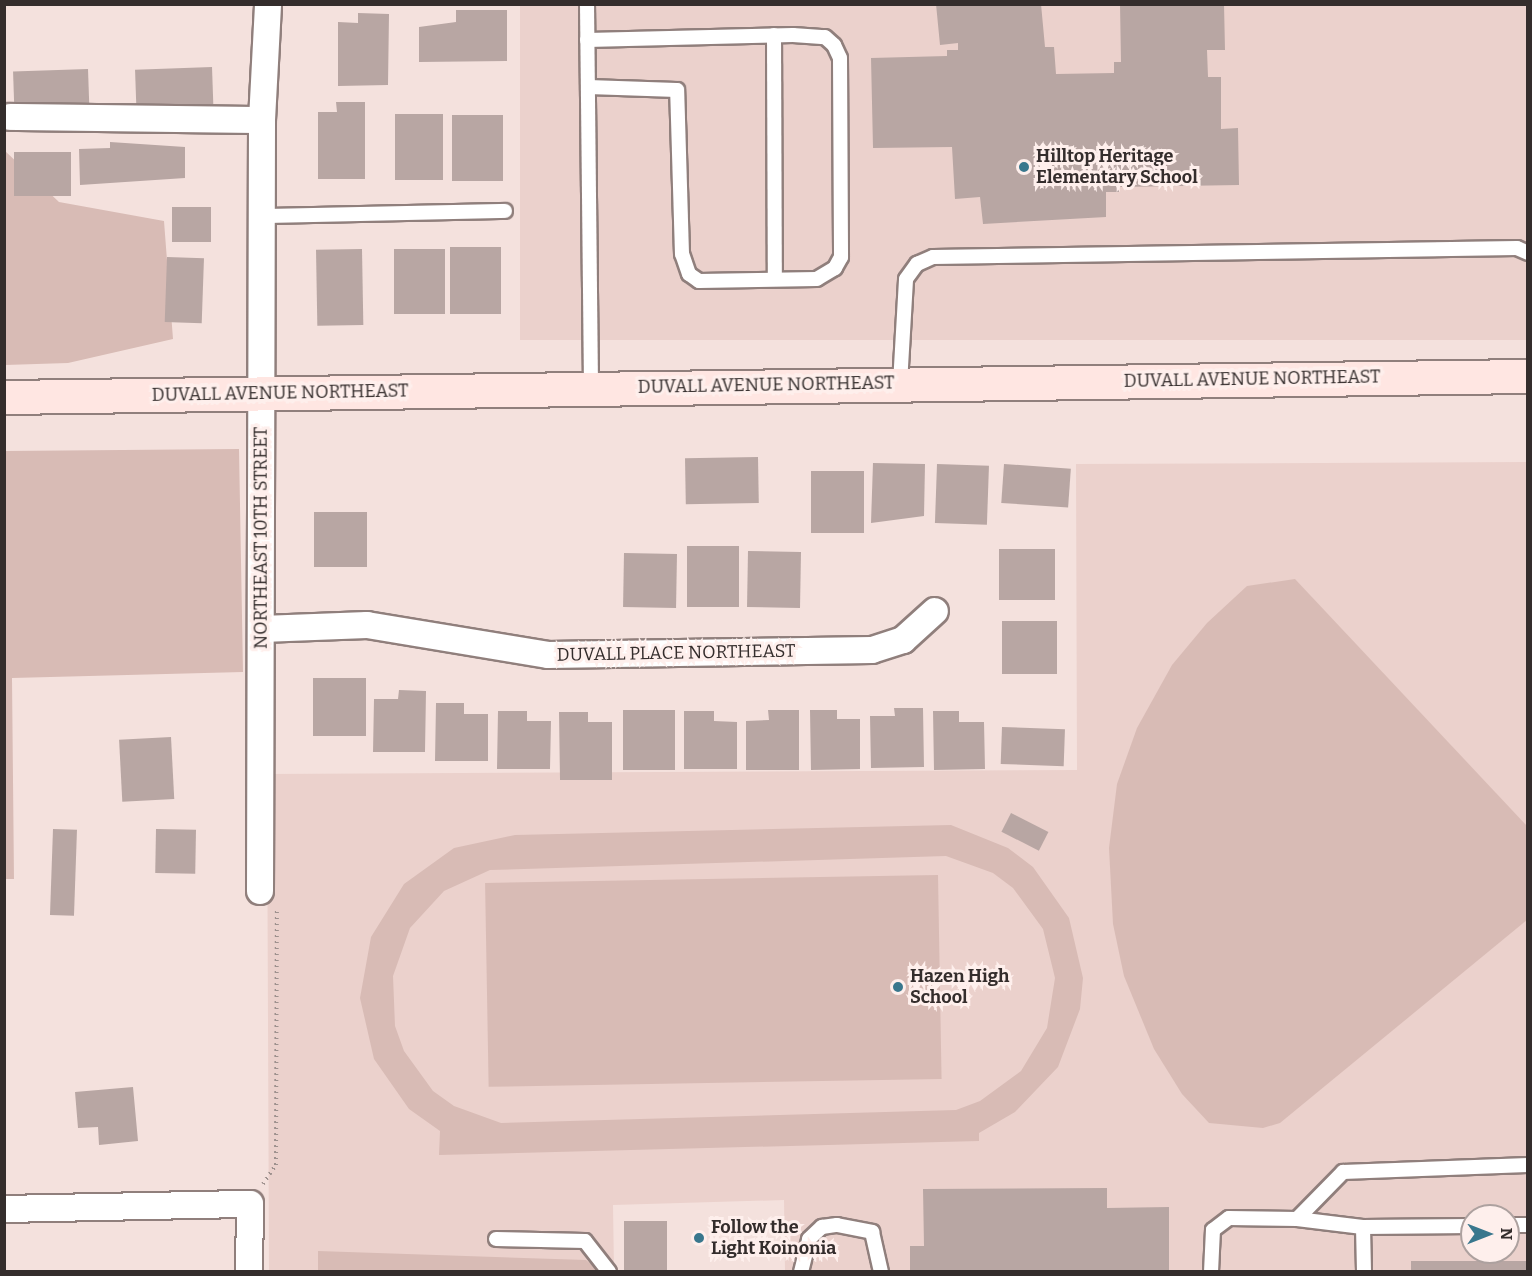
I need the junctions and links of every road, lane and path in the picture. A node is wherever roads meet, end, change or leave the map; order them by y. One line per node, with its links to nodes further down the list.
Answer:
1 (268, 4): 7 (street, NORTHEAST 10TH STREET)
2 (587, 4): 4 (lane)
3 (774, 35): 4 (lane); 11 (lane); 11 (lane)
4 (587, 40): 5 (lane)
5 (588, 87): 11 (lane); 14 (lane)
6 (10, 117): 7 (street)
7 (262, 120): 9 (street, NORTHEAST 10TH STREET)
8 (505, 211): 9 (lane)
9 (261, 216): 15 (street, NORTHEAST 10TH STREET)
10 (1527, 253): 13 (lane)
11 (776, 279)
12 (1527, 376): 13 (main road, DUVALL AVENUE NORTHEAST)
13 (900, 384): 14 (main road, DUVALL AVENUE NORTHEAST)
14 (591, 388): 15 (main road, DUVALL AVENUE NORTHEAST)
15 (261, 393): 16 (main road, DUVALL AVENUE NORTHEAST); 18 (street, NORTHEAST 10TH STREET)
16 (4, 397)
17 (935, 610): 18 (street, DUVALL PLACE NORTHEAST)
18 (262, 629): 19 (street, NORTHEAST 10TH STREET)
19 (260, 891): 21 (path)
20 (1527, 1165): 23 (lane)
21 (250, 1204): 22 (street); 27 (street)
22 (4, 1209)
23 (1297, 1219): 25 (lane); 31 (lane)
24 (1460, 1226): 25 (lane)
25 (1363, 1227): 32 (lane)
26 (496, 1239): 28 (lane)
27 (249, 1272)
28 (609, 1272)
29 (801, 1272): 30 (lane)
30 (881, 1272)
31 (1211, 1272)
32 (1364, 1272)

